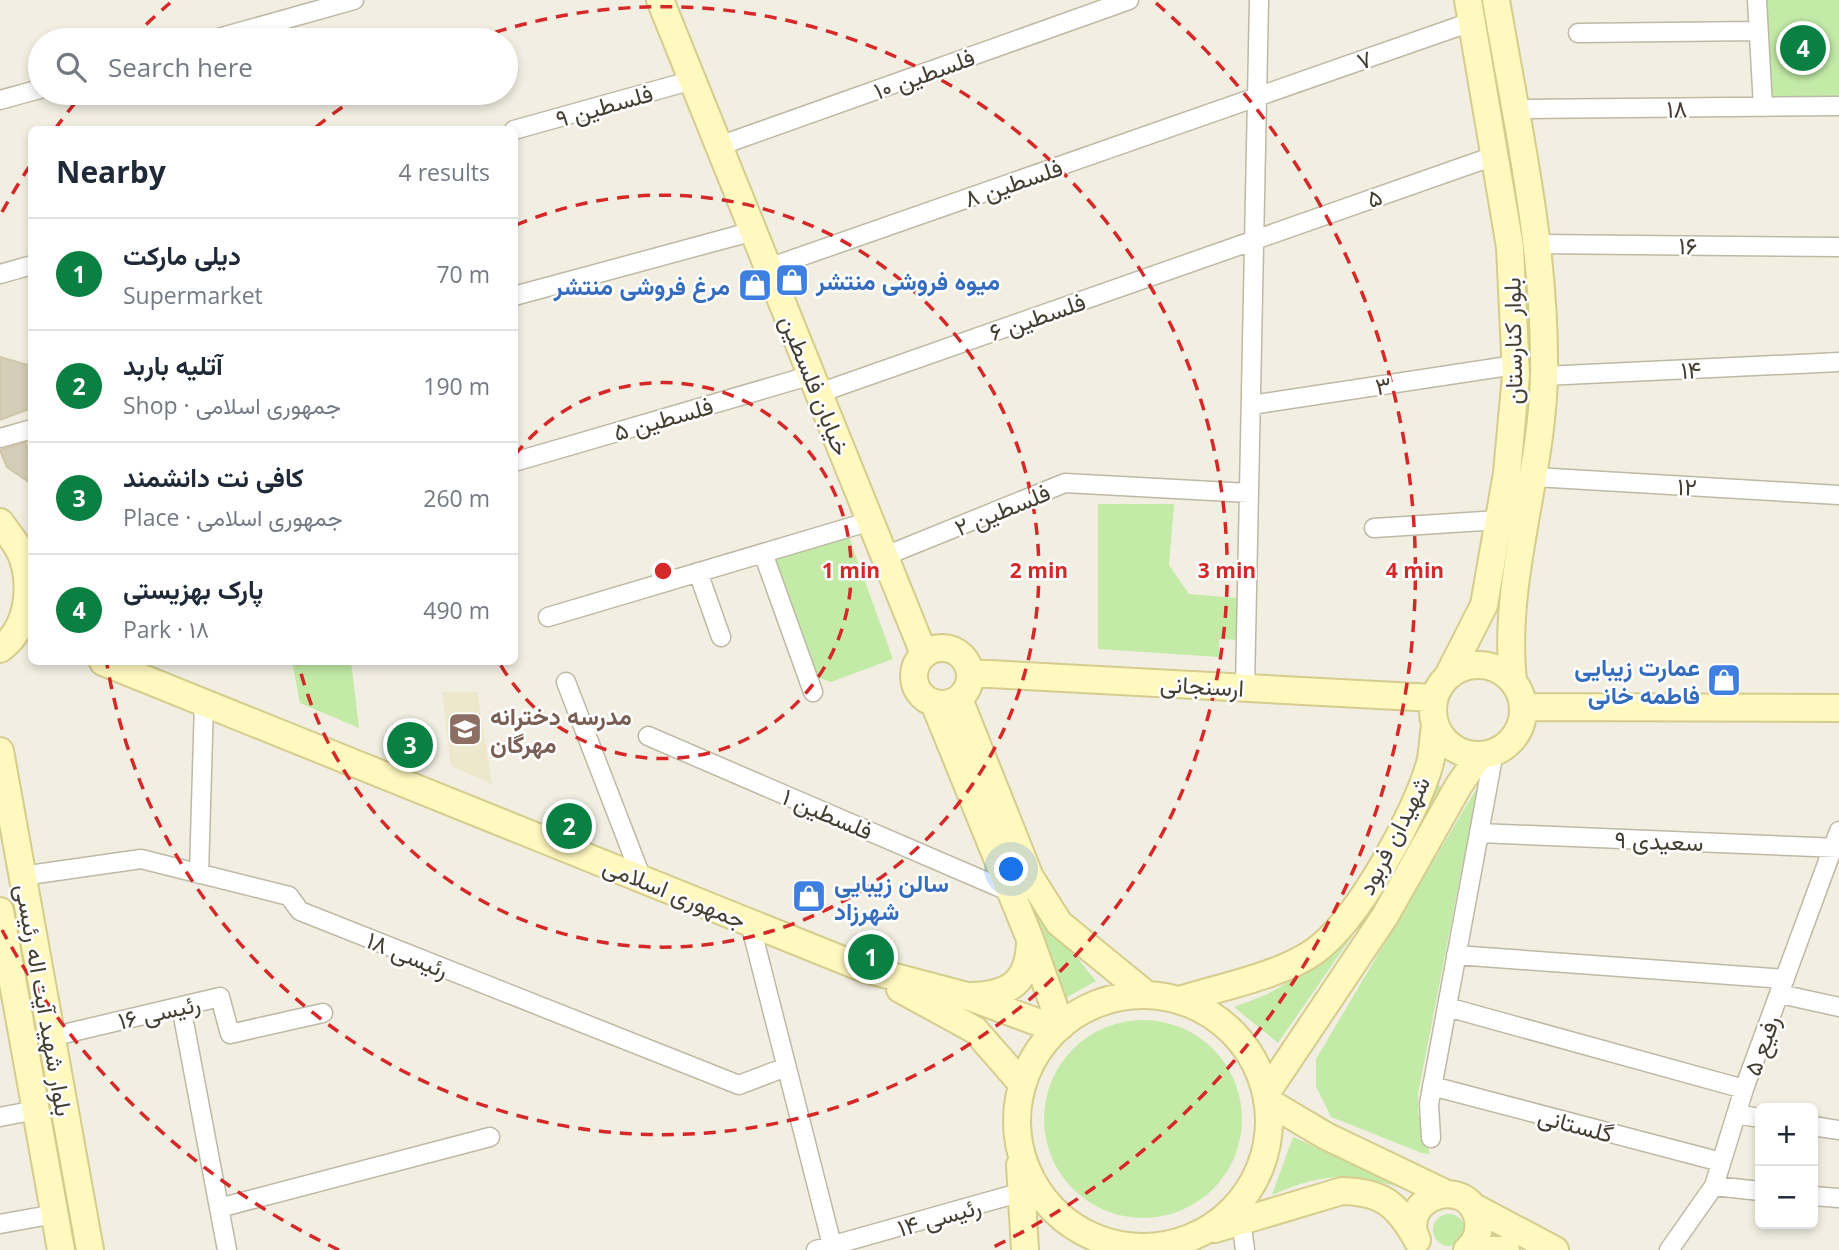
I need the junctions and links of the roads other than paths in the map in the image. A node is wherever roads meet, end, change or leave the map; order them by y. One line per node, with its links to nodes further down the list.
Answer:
1 (354, 0): 8 (street)
2 (1129, 0): 19 (street, فلسطین ۱۰)
3 (1259, 0): 13 (street)
4 (1496, 0): 17 (main road, بلوار کنارستان)
5 (1757, 0): 9 (street)
6 (666, 2): 11 (main road, خیابان فلسطین)
7 (1469, 11): 13 (street, ۷); 20 (main road, بلوار کنارستان)
8 (255, 28)
9 (1758, 31): 10 (street); 16 (street)
10 (1578, 33)
11 (693, 80): 18 (street, فلسطین ۹); 19 (main road, خیابان فلسطین)
12 (28, 92): 14 (street)
13 (1257, 96): 22 (street); 26 (street, فلسطین ۸)
14 (0, 100)
15 (1839, 106): 16 (street, ۱۸)
16 (1763, 107): 17 (street, ۱۸)
17 (1515, 109): 23 (main road, بلوار کنارستان)
18 (518, 129)
19 (719, 146): 21 (main road, خیابان فلسطین)
20 (1494, 156): 22 (street, ۵); 30 (main road, بلوار کنارستان)
21 (754, 231): 26 (main road, خیابان فلسطین); 28 (street)
22 (1254, 239): 32 (street, فلسطین ۶); 33 (street)
23 (1538, 244): 24 (street, ۱۶); 31 (main road, بلوار کنارستان)
24 (1839, 247)
25 (28, 266): 27 (street)
26 (768, 268): 32 (main road, خیابان فلسطین)
27 (0, 274)
28 (518, 295)
29 (1839, 362): 31 (street, ۱۴)
30 (1515, 365): 33 (street, ۳); 40 (main road, بلوار کنارستان)
31 (1544, 376): 37 (main road, بلوار کنارستان)
32 (815, 384): 36 (street, فلسطین ۵); 41 (main road, خیابان فلسطین)
33 (1251, 405): 38 (street)
34 (28, 430): 35 (street)
35 (0, 438)
36 (518, 461)
37 (1535, 477): 39 (street, ۱۲); 54 (main road, بلوار کنارستان)
38 (1249, 493): 45 (street, فلسطین ۲); 56 (street)
39 (1839, 495)
40 (1499, 520): 43 (street); 53 (main road, بلوار کنارستان)
41 (871, 521): 44 (street); 45 (main road, خیابان فلسطین)
42 (0, 522): 49 (main road)
43 (1374, 528)
44 (763, 553): 46 (street); 57 (street)
45 (885, 556): 50 (main road, خیابان فلسطین)
46 (698, 572): 47 (street); 48 (street)
47 (548, 617)
48 (721, 637)
49 (11, 644)
50 (924, 654): 52 (main road); 59 (main road)
51 (111, 665): 60 (main road, جمهوری اسلامی)
52 (970, 673): 56 (main road, ارسنجانی); 59 (main road)
53 (1449, 674): 54 (main road); 58 (main road)
54 (1513, 681): 61 (main road)
55 (566, 682): 71 (street)
56 (1245, 688): 58 (main road, ارسنجانی)
57 (813, 692)
58 (1434, 698): 63 (main road)
59 (946, 701): 72 (main road); 79 (main road)
60 (204, 702): 69 (street); 71 (main road, جمهوری اسلامی)
61 (1523, 707): 62 (main road); 66 (main road)
62 (1839, 708)
63 (1435, 726): 66 (main road); 81 (main road, شهيدان فربود)
64 (648, 736): 72 (street, فلسطین ۱)
65 (0, 751): 70 (main road, بلوار شهید آیت اله رئیسی)
66 (1487, 753): 67 (street); 93 (main road, شهيدان فربود)
67 (1479, 833): 68 (street, سعیدی ۹); 76 (street)
68 (1837, 842): 78 (street, رفیع ۵)
69 (199, 874): 70 (street, رئیسی ۱۸); 89 (street, رئیسی ۱۸)
70 (22, 876): 88 (main road, بلوار شهید آیت اله رئیسی)
71 (642, 879): 74 (main road, جمهوری اسلامی)
72 (1009, 891): 75 (main road)
73 (0, 911): 82 (main road, بلوار شهید آیت اله رئیسی)
74 (750, 923): 77 (main road, جمهوری اسلامی); 89 (street)
75 (1030, 939): 80 (main road); 87 (main road)
76 (1456, 955): 78 (street); 84 (street)
77 (865, 969): 80 (main road, جمهوری اسلامی); 90 (main road)
78 (1782, 987): 85 (street); 92 (street, رفیع ۵)
79 (1147, 995): 81 (main road); 87 (main road)
80 (967, 996): 87 (main road, جمهوری اسلامی)
81 (1180, 1000): 93 (main road)
82 (8, 1005): 94 (main road, بلوار شهید آیت اله رئیسی)
83 (181, 1006): 86 (street, رئیسی ۱۶); 88 (street, رئیسی ۱۶); 111 (street)
84 (1447, 1007): 91 (street); 92 (street)
85 (1839, 1007)
86 (323, 1013)
87 (1058, 1027): 90 (main road)
88 (51, 1037): 120 (main road, بلوار شهید آیت اله رئیسی)
89 (786, 1067): 118 (street)
90 (1022, 1084): 102 (main road)
91 (1432, 1086): 101 (street); 103 (street, گلستانی)
92 (1744, 1089): 95 (street, رفیع ۵)
93 (1267, 1097): 107 (main road); 115 (main road)
94 (36, 1110): 96 (street); 112 (main road, بلوار شهید آیت اله رئیسی)
95 (1736, 1114): 97 (street); 103 (street, رفیع ۵)
96 (0, 1117)
97 (1755, 1117)
98 (1818, 1127): 99 (street)
99 (1839, 1130)
100 (490, 1138): 111 (street)
101 (1431, 1139)
102 (1020, 1150): 106 (main road); 117 (main road)
103 (1721, 1162): 104 (street, رفیع ۵)
104 (1714, 1186): 105 (street); 128 (street, رفیع ۵)
105 (1755, 1190)
106 (1022, 1192): 118 (street, رئیسی ۱۴); 122 (main road)
107 (1445, 1193): 110 (main road); 116 (main road)
108 (1818, 1196): 109 (street)
109 (1839, 1198)
110 (1472, 1206): 124 (main road); 127 (main road)
111 (219, 1208): 121 (street)
112 (55, 1214): 114 (street); 119 (main road, بلوار شهید آیت اله رئیسی)
113 (1241, 1220): 115 (main road); 116 (main road); 123 (street)
114 (0, 1224)
115 (1203, 1232): 117 (main road)
116 (1420, 1243)
117 (1166, 1247)
118 (824, 1248)
119 (61, 1250)
120 (90, 1250)
121 (227, 1250)
122 (1026, 1250)
123 (1245, 1250)
124 (1468, 1250)
125 (1475, 1250): 126 (main road)
126 (1506, 1250)
127 (1555, 1250)
128 (1669, 1250)

